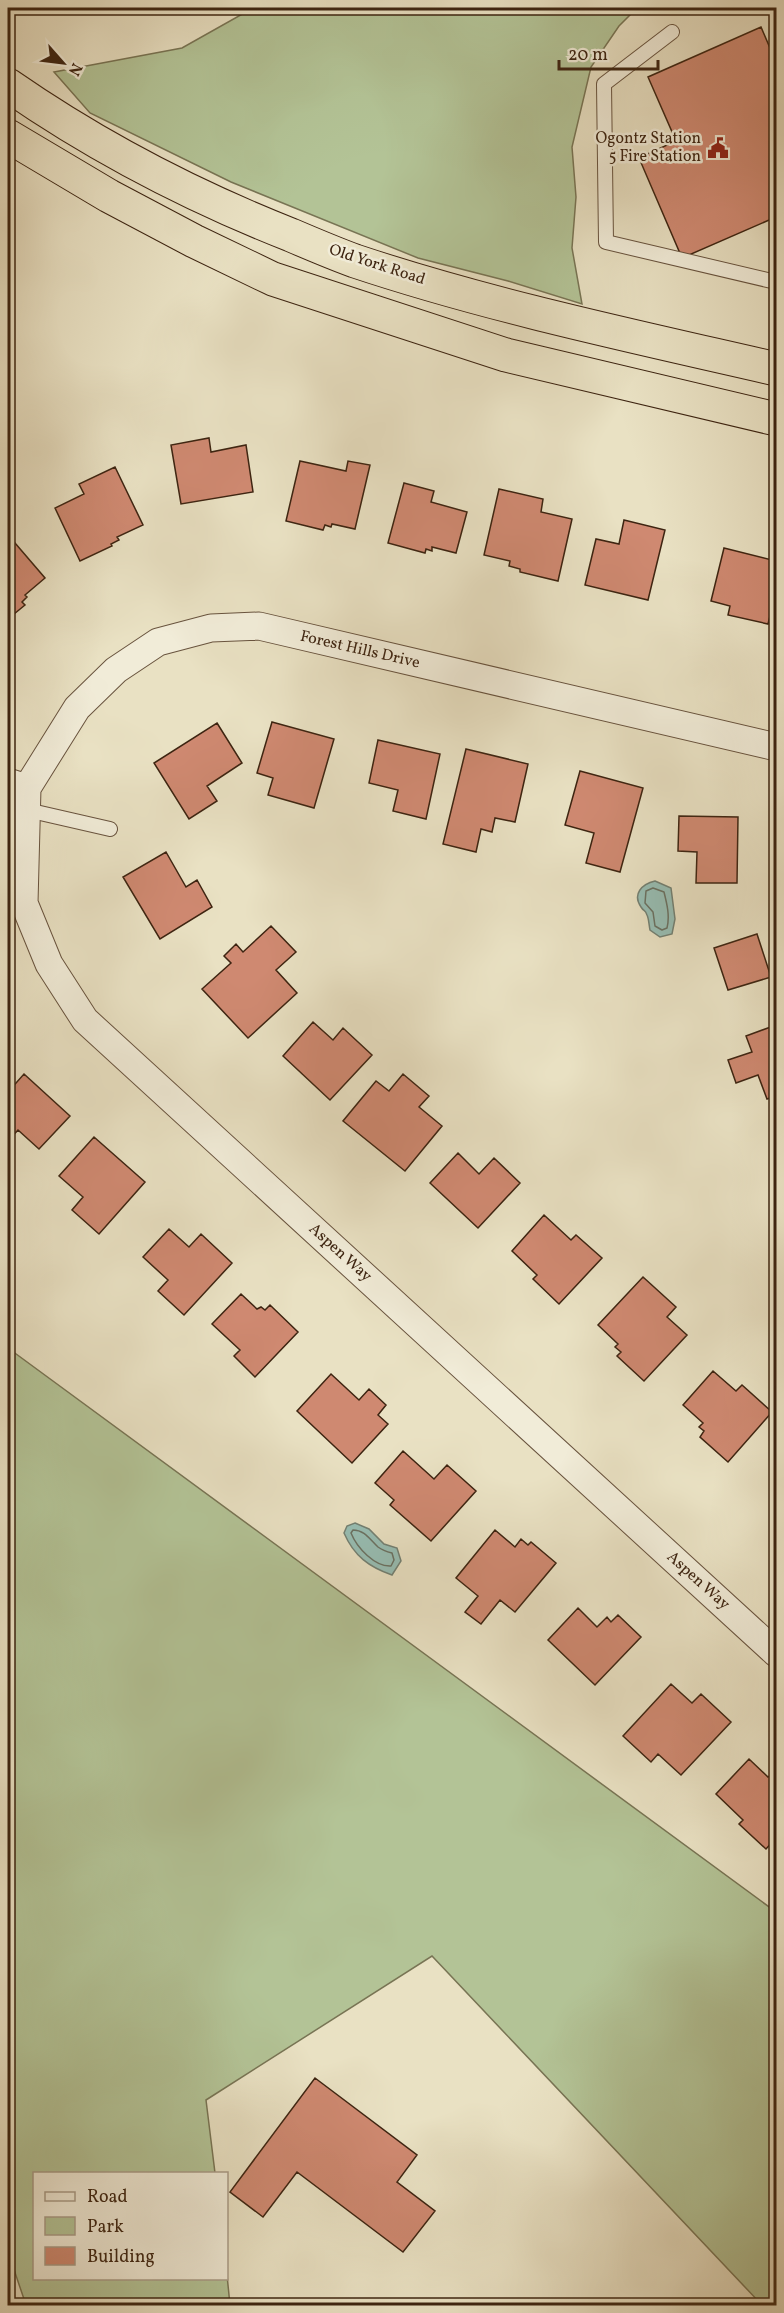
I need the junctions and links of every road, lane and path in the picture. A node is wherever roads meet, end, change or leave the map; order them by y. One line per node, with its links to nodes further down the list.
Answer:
1 (672, 32): 4 (lane)
2 (8, 85): 5 (highway, Old York Road)
3 (8, 136): 6 (highway)
4 (777, 282)
5 (777, 369)
6 (777, 418)
7 (777, 747): 8 (street, Forest Hills Drive)
8 (20, 794): 9 (lane); 10 (street, Aspen Way)
9 (110, 829)
10 (16, 906): 11 (street, Aspen Way)
11 (777, 1653)

